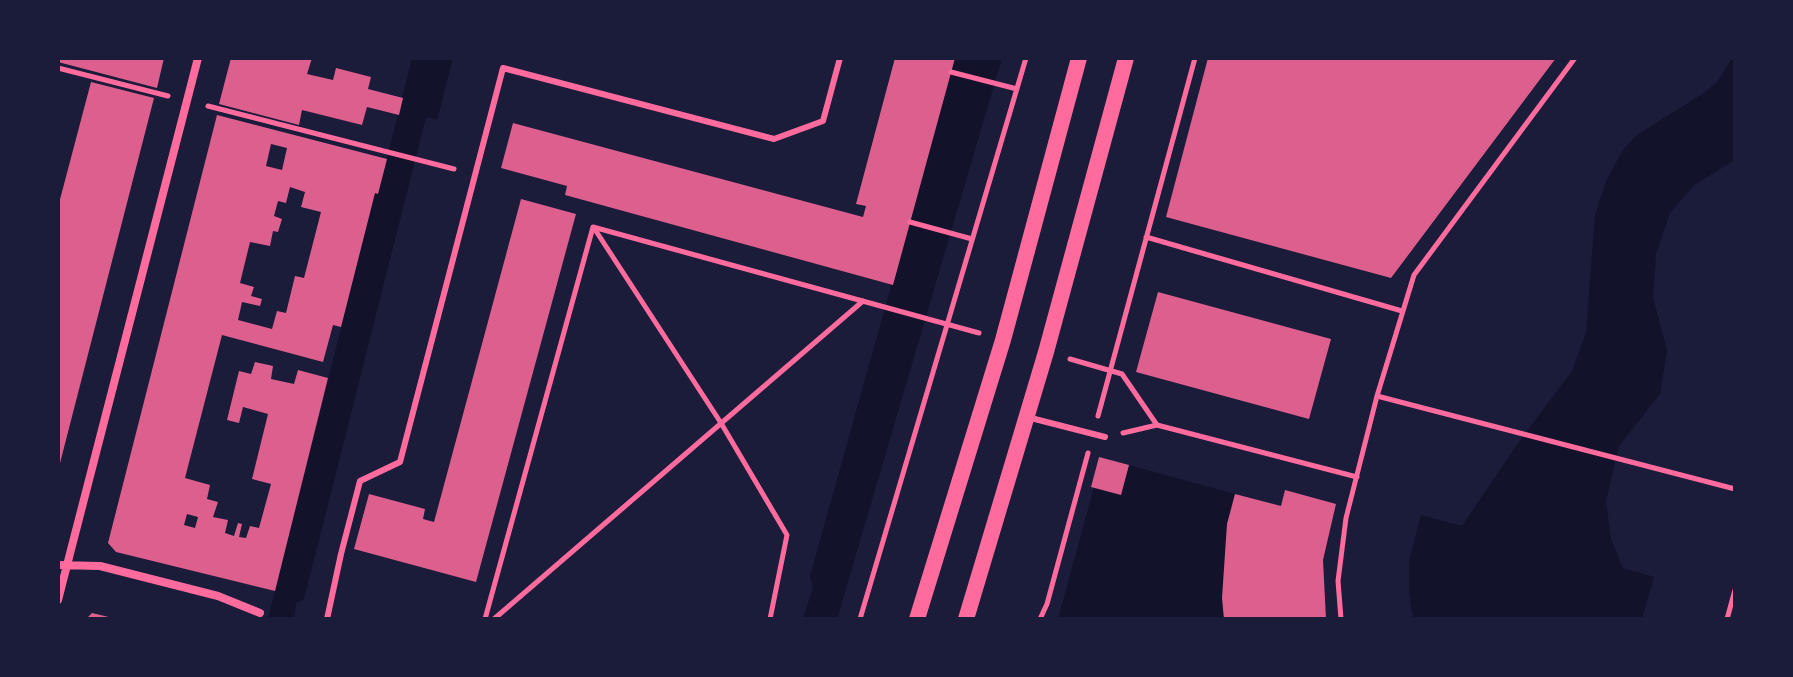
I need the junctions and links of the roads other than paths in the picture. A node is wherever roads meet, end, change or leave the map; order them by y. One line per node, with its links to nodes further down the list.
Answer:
1 (198, 58): 7 (street)
2 (840, 58): 10 (lane)
3 (1079, 58): 11 (main road)
4 (1126, 58): 5 (main road)
5 (1026, 417): 6 (lane); 12 (main road)
6 (1105, 437)
7 (62, 566): 8 (street); 9 (street)
8 (58, 600)
9 (260, 613)
10 (327, 619)
11 (917, 619)
12 (966, 619)

